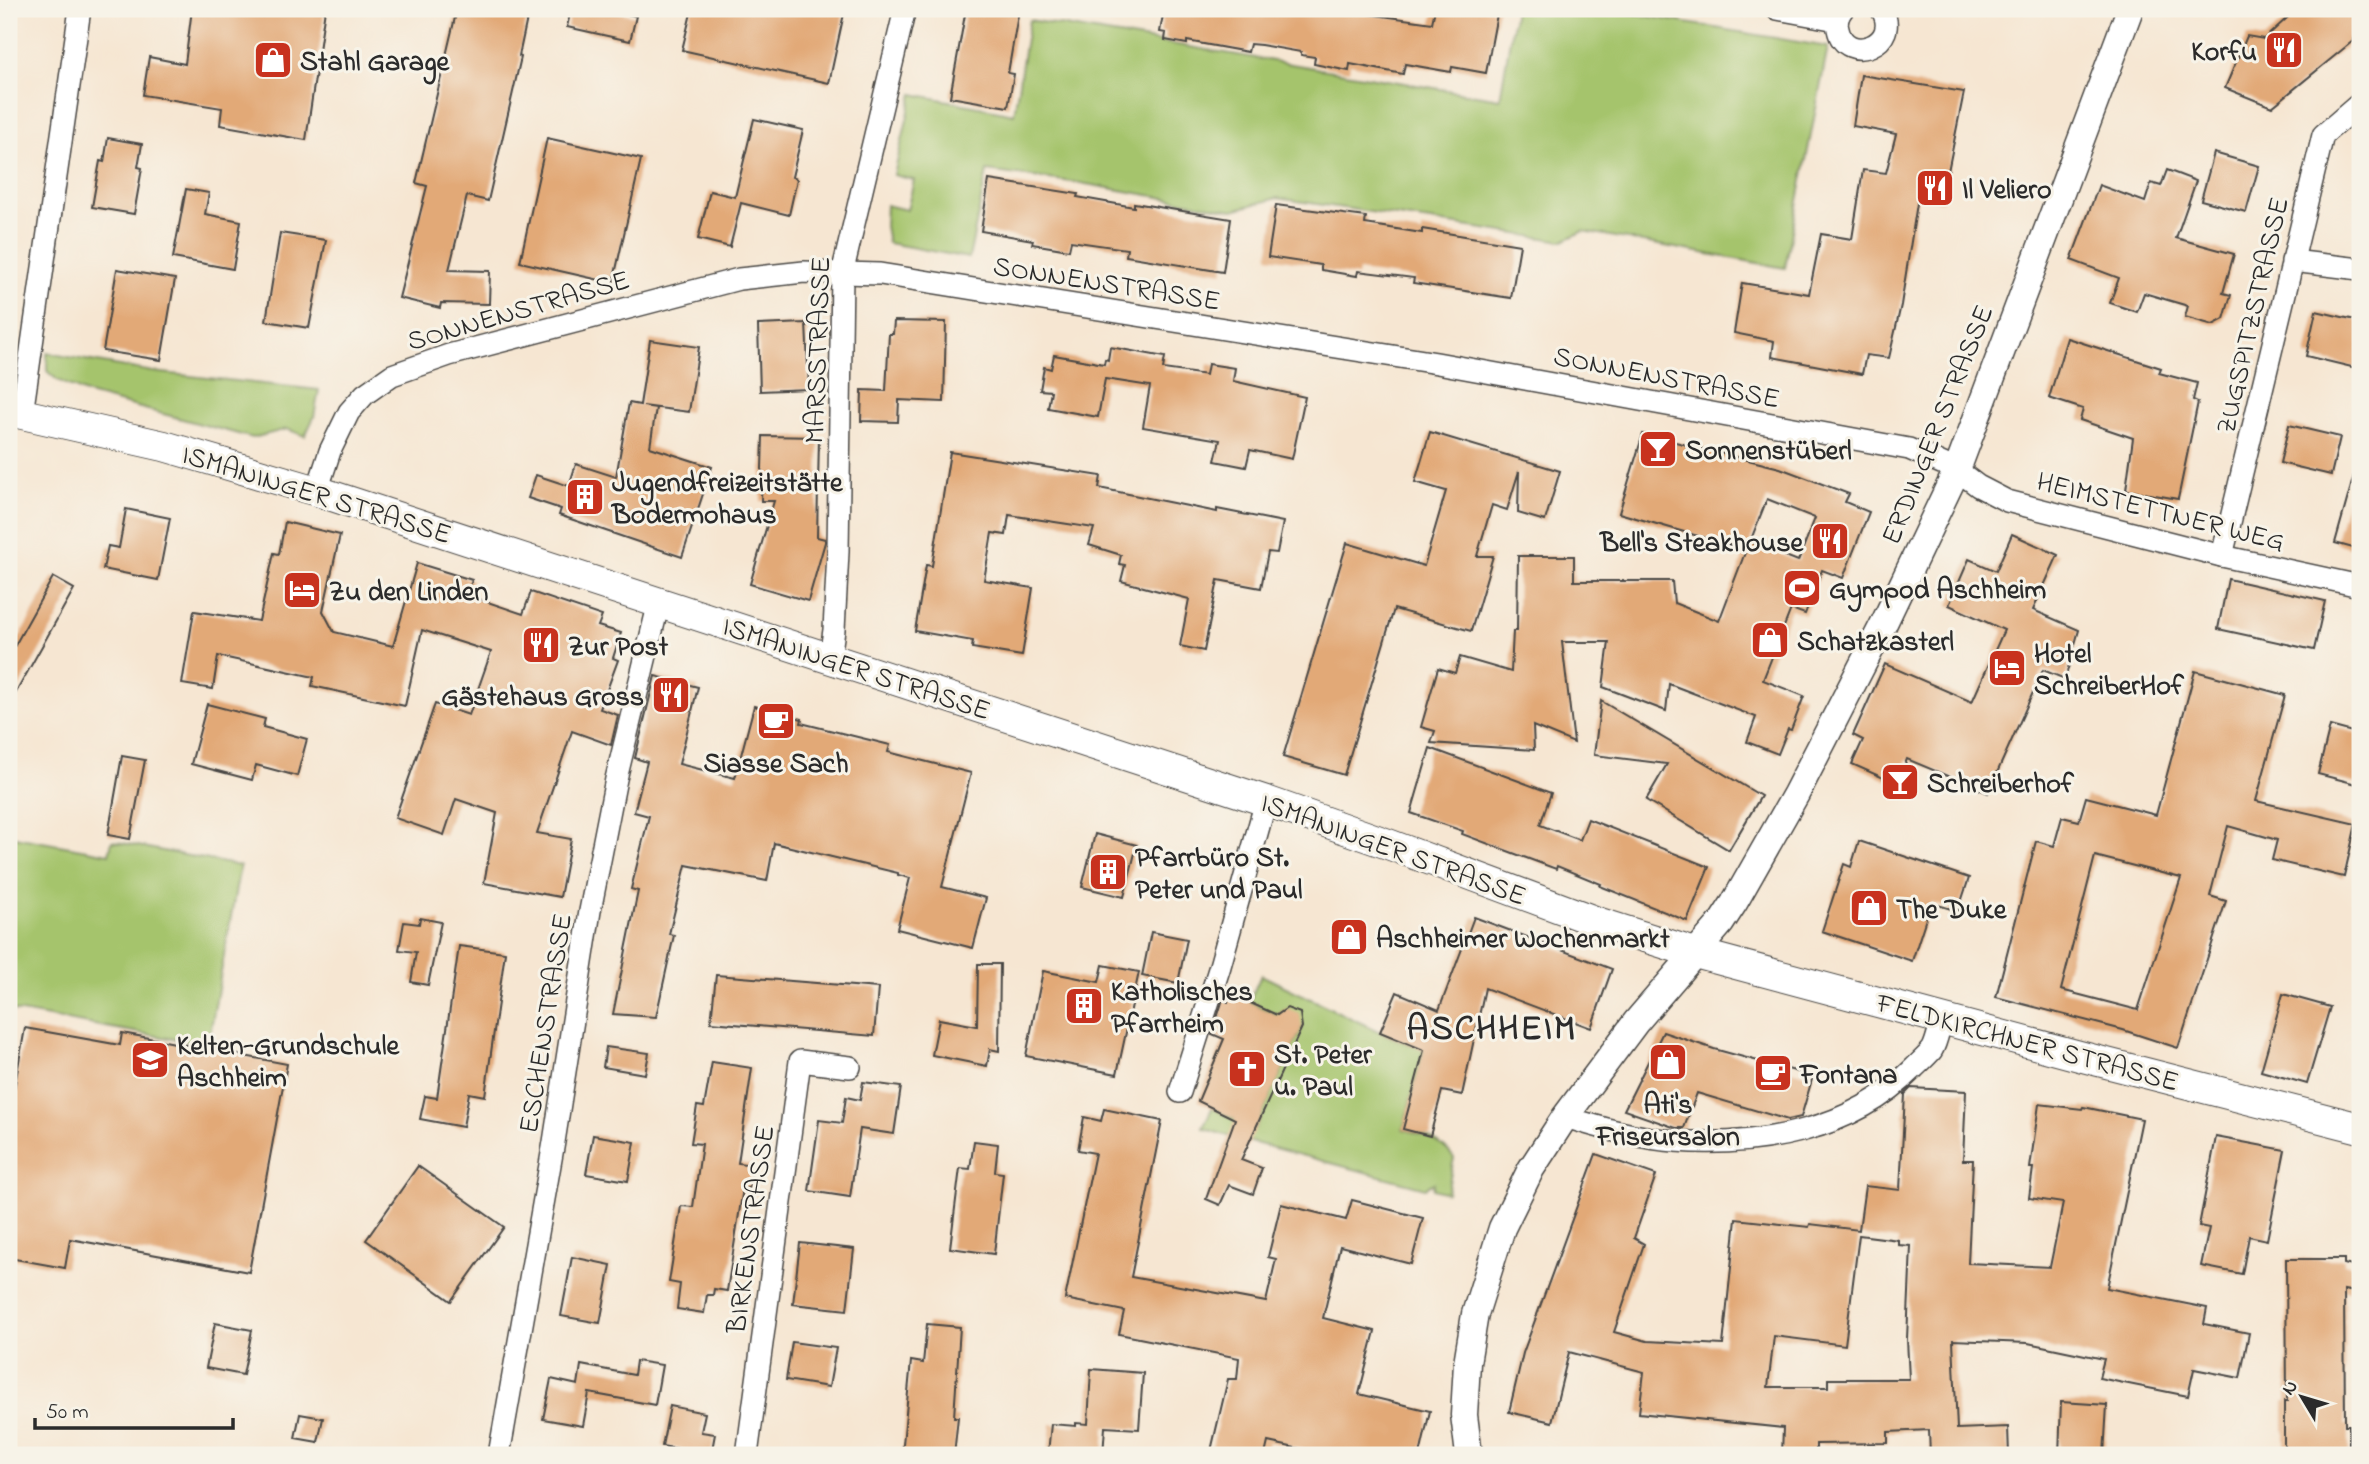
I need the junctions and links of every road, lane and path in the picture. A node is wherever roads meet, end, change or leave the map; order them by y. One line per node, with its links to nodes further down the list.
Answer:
1 (80, 9): 11 (street)
2 (905, 9): 10 (street, MARSSTRASSE)
3 (1777, 9): 6 (street)
4 (1881, 9): 6 (street)
5 (2130, 9): 12 (street, ERDINGER STRASSE)
6 (1840, 14)
7 (2360, 103): 8 (street, ZUGSPITZSTRASSE)
8 (2292, 261): 9 (street); 14 (street, ZUGSPITZSTRASSE)
9 (2360, 269)
10 (842, 274): 12 (street, SONNENSTRASSE); 13 (street, SONNENSTRASSE); 17 (street, MARSSTRASSE)
11 (15, 413): 13 (main road, ISMANINGER STRASSE)
12 (1957, 470): 14 (street, HEIMSTETTNER WEG); 19 (street, ERDINGER STRASSE)
13 (317, 491): 16 (main road, ISMANINGER STRASSE)
14 (2222, 556): 15 (street, HEIMSTETTNER WEG)
15 (2360, 586)
16 (659, 602): 17 (main road, ISMANINGER STRASSE); 25 (street, ESCHENSTRASSE)
17 (830, 658): 18 (main road, ISMANINGER STRASSE)
18 (1266, 801): 19 (main road, ISMANINGER STRASSE); 22 (street)
19 (1695, 953): 20 (main road, FELDKIRCHNER STRASSE); 23 (street, ERDINGER STRASSE)
20 (1942, 1019): 23 (street); 24 (main road, FELDKIRCHNER STRASSE)
21 (850, 1067): 26 (street, BIRKENSTRASSE)
22 (1180, 1092)
23 (1565, 1117): 27 (street, ERDINGER STRASSE)
24 (2360, 1128)
25 (499, 1455)
26 (747, 1455)
27 (1469, 1455)

